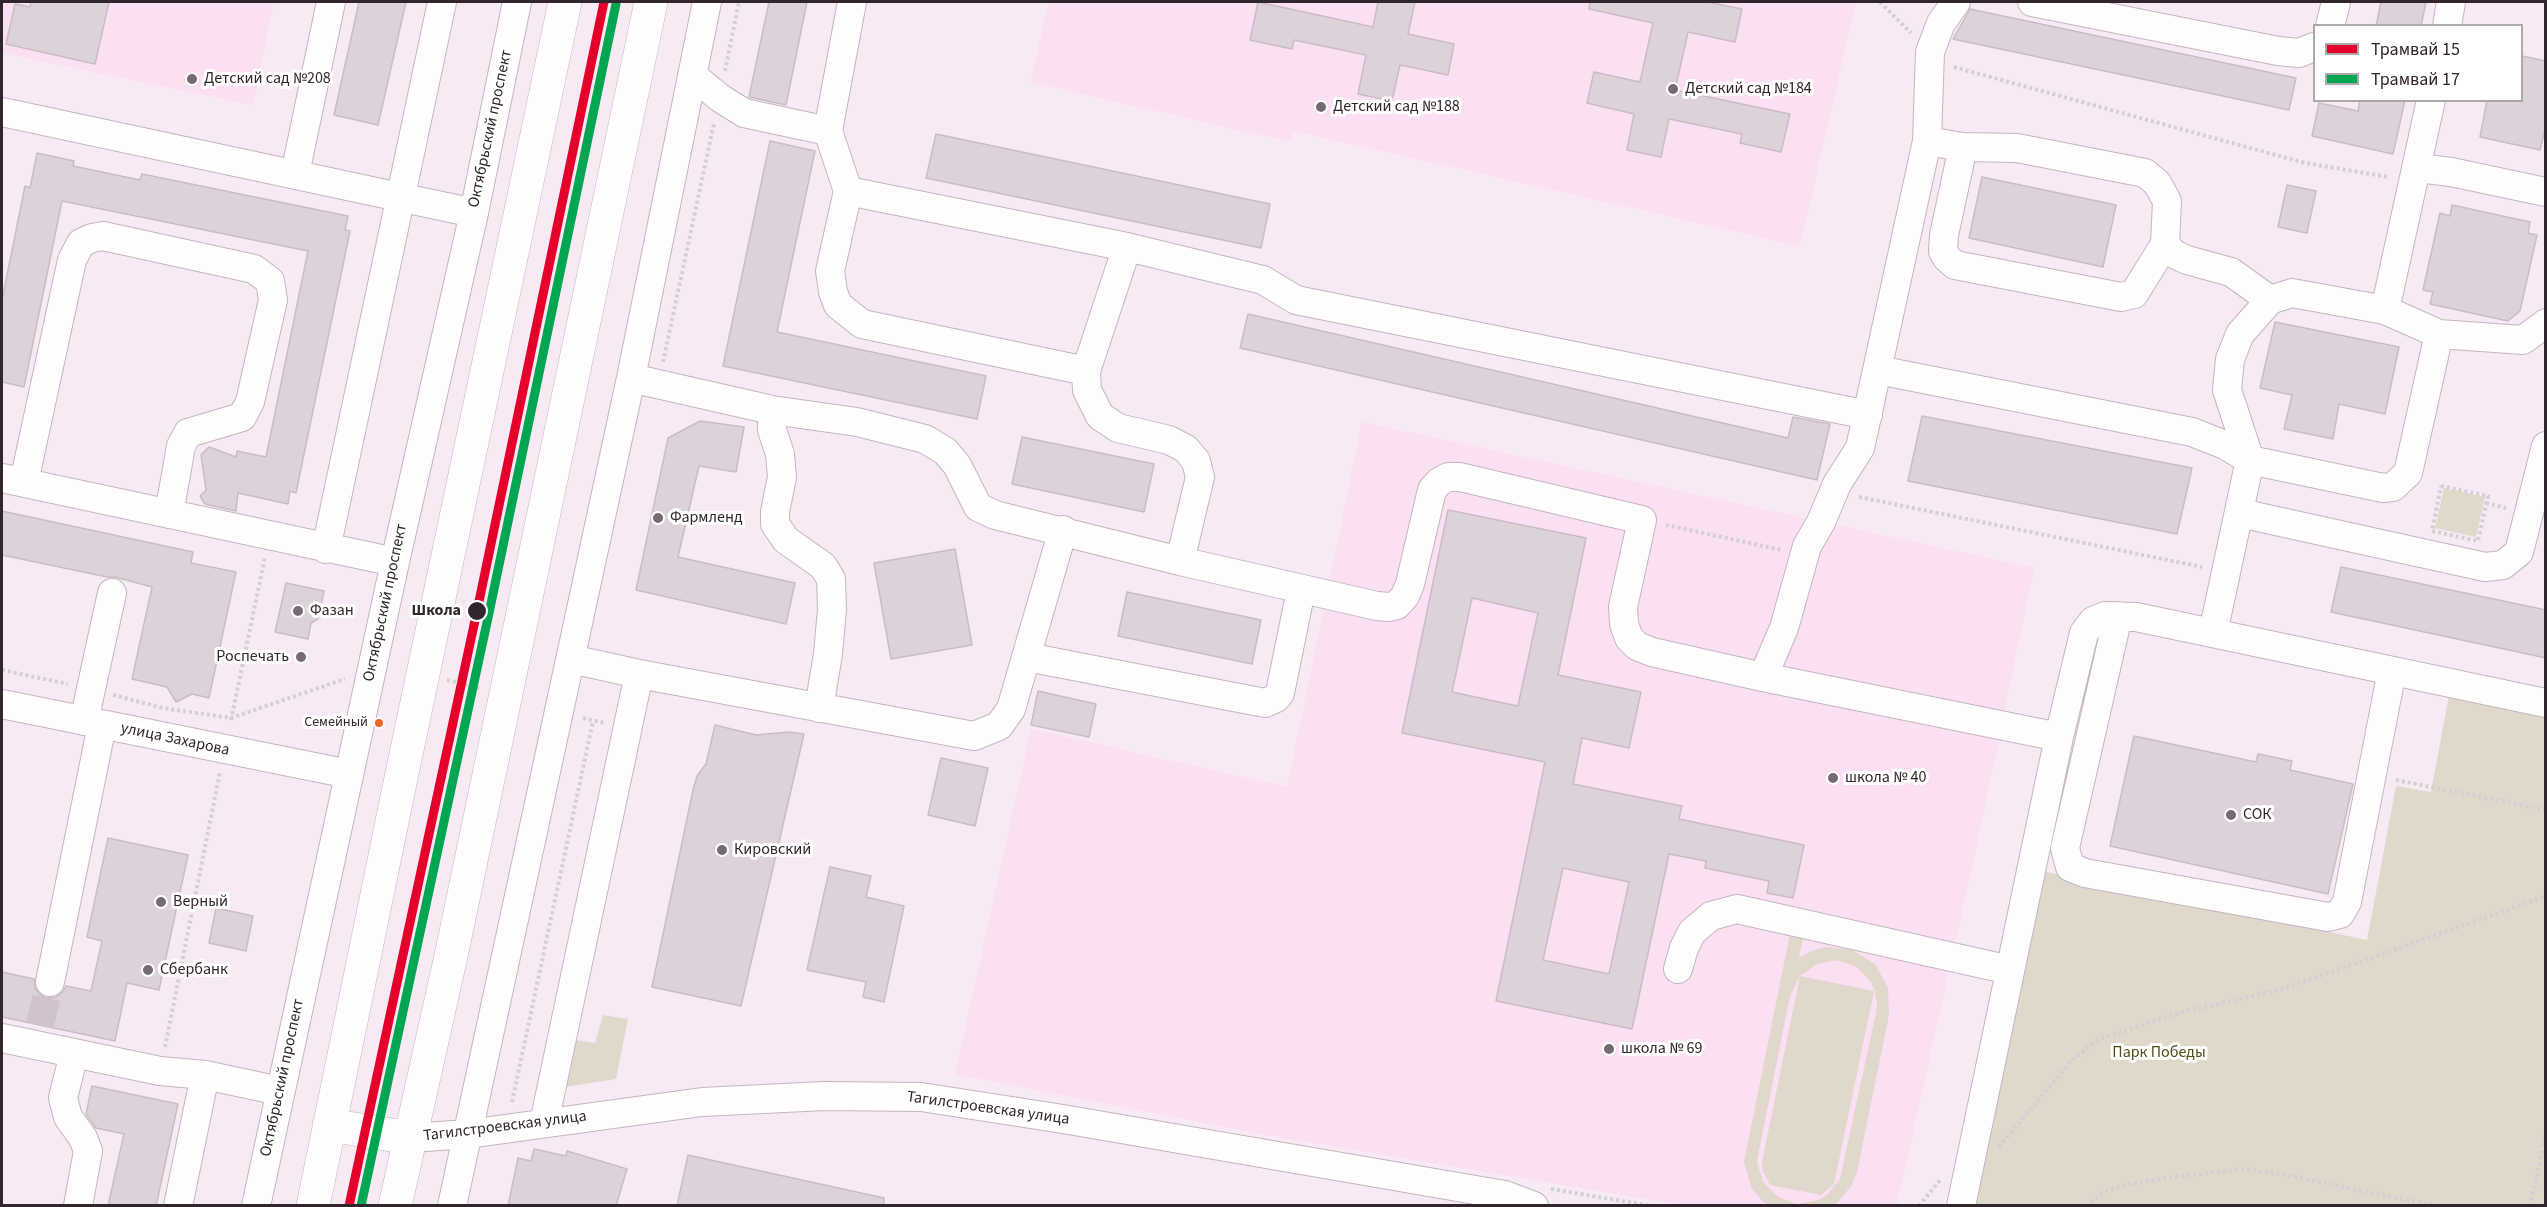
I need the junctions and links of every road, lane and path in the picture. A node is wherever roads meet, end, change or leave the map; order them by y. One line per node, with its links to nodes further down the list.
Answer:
1 (331, 2): 26 (street)
2 (442, 2): 29 (street)
3 (517, 2): 30 (street, Октябрьский проспект)
4 (565, 2): 68 (main road)
5 (651, 2): 71 (main road)
6 (707, 2): 18 (street)
7 (740, 2): 19 (path)
8 (852, 2): 22 (street)
9 (1880, 2): 17 (path)
10 (1956, 2): 17 (street)
11 (2032, 2): 16 (street)
12 (2336, 2): 14 (street)
13 (2451, 2): 15 (street)
14 (2330, 24)
15 (2446, 24)
16 (2313, 47)
17 (1930, 52): 23 (street); 25 (path)
18 (692, 75): 19 (street); 39 (street)
19 (720, 98): 22 (street); 40 (path)
20 (2431, 102): 25 (street)
21 (2, 112): 26 (street)
22 (828, 131): 27 (street)
23 (1927, 141): 24 (street); 37 (street)
24 (1963, 147): 31 (street); 31 (street)
25 (2418, 168): 28 (street); 34 (street)
26 (295, 174): 29 (street)
27 (848, 190): 32 (street); 38 (street)
28 (2546, 192)
29 (400, 198): 30 (street); 53 (street)
30 (474, 213): 56 (street, Октябрьский проспект)
31 (2165, 244): 33 (street)
32 (1127, 247): 38 (street); 42 (street)
33 (2270, 300): 34 (street); 44 (street)
34 (2385, 310): 36 (street)
35 (2546, 323): 36 (street)
36 (2439, 334): 44 (street)
37 (1878, 370): 42 (street); 44 (street)
38 (1086, 371): 55 (street)
39 (631, 378): 40 (street); 63 (street)
40 (658, 383): 41 (street)
41 (772, 410): 51 (street); 74 (street)
42 (1868, 415): 46 (street)
43 (2546, 446): 48 (street)
44 (2250, 460): 48 (street)
45 (13, 480): 49 (street); 49 (street)
46 (1834, 492): 54 (street); 57 (path)
47 (2488, 496): 47 (path)
48 (2240, 513): 57 (street)
49 (169, 514): 52 (street)
50 (1642, 520): 54 (path); 58 (street); 69 (street)
51 (1063, 530): 55 (street); 62 (street)
52 (270, 536): 53 (street); 76 (path)
53 (326, 549): 56 (street)
54 (1804, 555): 69 (street)
55 (1180, 561): 58 (street)
56 (395, 562): 64 (street, Октябрьский проспект)
57 (2226, 572): 61 (street)
58 (1301, 590): 62 (street)
59 (112, 593): 70 (street)
60 (2118, 616): 61 (street); 80 (street); 83 (street)
61 (2213, 633): 66 (street)
62 (1027, 657): 74 (street)
63 (570, 659): 67 (street); 75 (street)
64 (373, 665): 76 (path); 82 (street, Октябрьский проспект)
65 (2, 670): 70 (path)
66 (2392, 671): 72 (street); 83 (street)
67 (639, 674): 74 (street); 79 (street)
68 (423, 676): 71 (path); 95 (main road)
69 (1763, 677): 80 (street)
70 (91, 689): 76 (path); 78 (street)
71 (506, 695): 99 (main road)
72 (2546, 703)
73 (2, 704): 78 (street, улица Захарова)
74 (819, 708)
75 (558, 710): 77 (path); 97 (street)
76 (231, 718): 81 (path)
77 (593, 721): 79 (path); 96 (path)
78 (93, 723): 81 (street, улица Захарова); 88 (street)
79 (629, 727): 94 (street)
80 (2059, 737): 87 (street)
81 (224, 750): 82 (street, улица Захарова); 91 (path)
82 (349, 774): 93 (street, Октябрьский проспект)
83 (2372, 775): 84 (path)
84 (2546, 810)
85 (2546, 896): 100 (path)
86 (1678, 969): 87 (street)
87 (2010, 970): 100 (street)
88 (50, 982)
89 (2, 1038): 90 (street)
90 (74, 1054): 91 (street); 101 (street)
91 (160, 1071): 92 (street)
92 (205, 1076): 93 (street); 102 (street)
93 (280, 1091): 103 (street, Октябрьский проспект)
94 (544, 1123): 96 (street, Тагилстроевская улица); 107 (street, Тагилстроевская улица)
95 (329, 1125): 99 (main road, Тагилстроевская улица); 104 (main road)
96 (507, 1130): 97 (street, Тагилстроевская улица)
97 (468, 1134): 99 (street, Тагилстроевская улица); 106 (street)
98 (2546, 1134): 112 (path)
99 (411, 1138): 105 (main road)
100 (1972, 1151): 108 (path); 109 (street)
101 (78, 1206)
102 (178, 1206)
103 (256, 1206)
104 (314, 1206)
105 (395, 1206)
106 (452, 1206)
107 (1534, 1206)
108 (1919, 1206)
109 (1961, 1206)
110 (2086, 1206): 111 (path)
111 (2437, 1206)
112 (2530, 1206)

